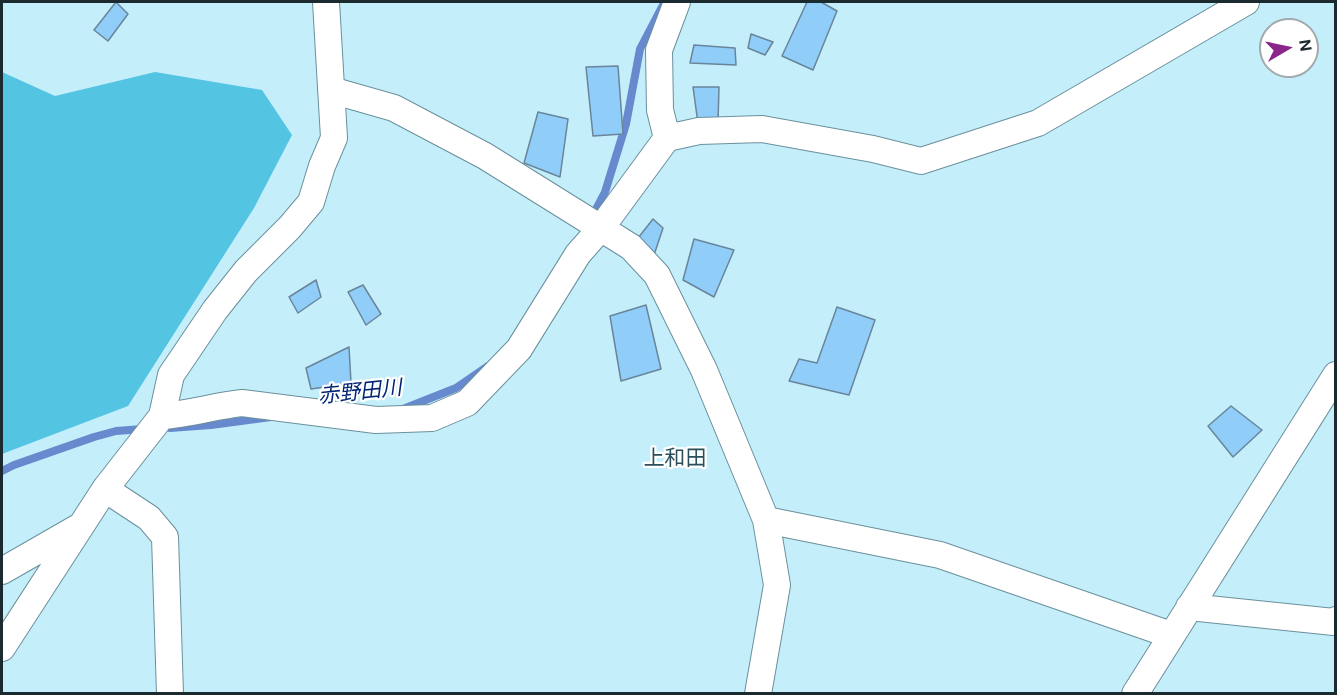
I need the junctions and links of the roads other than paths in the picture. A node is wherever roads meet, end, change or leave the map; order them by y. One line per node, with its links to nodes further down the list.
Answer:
1 (326, 2): 4 (street)
2 (677, 2): 5 (street)
3 (1246, 2): 5 (street)
4 (331, 90): 6 (street); 8 (street)
5 (668, 138): 6 (street)
6 (602, 228): 8 (street); 10 (street)
7 (1335, 375): 13 (street)
8 (162, 416): 9 (street)
9 (105, 489): 11 (street); 17 (street)
10 (766, 520): 15 (street); 18 (street)
11 (82, 524): 12 (street); 16 (street)
12 (2, 571)
13 (1189, 607): 14 (street); 15 (street)
14 (1335, 620)
15 (1171, 635): 19 (street)
16 (2, 648)
17 (170, 693)
18 (758, 693)
19 (1135, 693)

